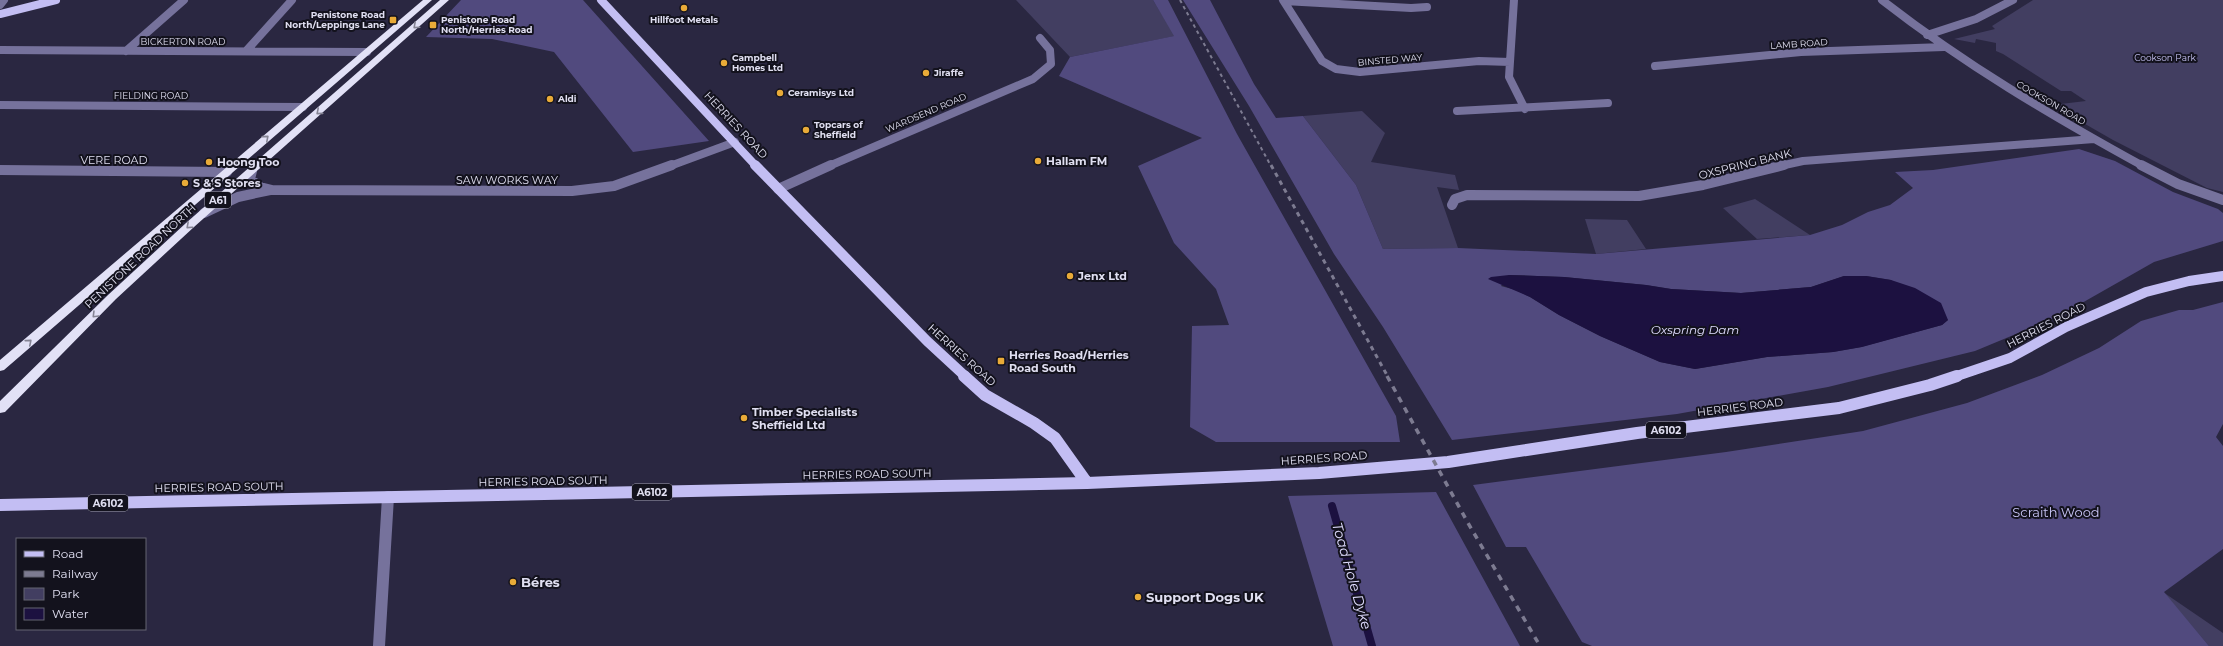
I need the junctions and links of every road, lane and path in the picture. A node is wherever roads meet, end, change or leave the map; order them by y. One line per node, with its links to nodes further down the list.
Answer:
1 (4, 0): 12 (street)
2 (56, 0): 14 (main road)
3 (184, 0): 20 (street)
4 (292, 0): 19 (street)
5 (428, 0): 21 (highway, PENISTONE ROAD NORTH / A61)
6 (445, 0): 32 (highway, PENISTONE ROAD NORTH / A61, one-way to 32)
7 (601, 0): 30 (main road, HERRIES ROAD)
8 (1283, 0): 13 (street); 22 (street, BINSTED WAY)
9 (1514, 0): 22 (street)
10 (1882, 0): 15 (street, COOKSON ROAD)
11 (2013, 0): 15 (street)
12 (0, 5)
13 (1427, 7)
14 (0, 14)
15 (1927, 35): 17 (street, COOKSON ROAD)
16 (1040, 38): 34 (street, WARDSEND ROAD)
17 (1944, 47): 23 (street, LAMB ROAD); 29 (street, COOKSON ROAD)
18 (0, 50): 20 (street, BICKERTON ROAD)
19 (247, 50): 20 (street, BICKERTON ROAD); 21 (street, BICKERTON ROAD)
20 (126, 51)
21 (367, 52): 26 (highway, PENISTONE ROAD NORTH / A61)
22 (1510, 62): 27 (street)
23 (1656, 66)
24 (1608, 103): 27 (street)
25 (0, 105): 26 (street, FIELDING ROAD)
26 (303, 107): 33 (highway, PENISTONE ROAD NORTH / A61, one-way to 26)
27 (1525, 109): 28 (street)
28 (1457, 111)
29 (2094, 139): 36 (street, COOKSON ROAD); 37 (street, OXSPRING BANK)
30 (735, 142): 34 (main road, HERRIES ROAD); 35 (street, SAW WORKS WAY)
31 (0, 170): 33 (street, VERE ROAD)
32 (252, 171): 35 (street, SAW WORKS WAY); 38 (highway, PENISTONE ROAD NORTH / A61)
33 (227, 172): 40 (highway, PENISTONE ROAD NORTH / A61, one-way to 33)
34 (778, 189): 42 (main road, HERRIES ROAD)
35 (272, 190): 38 (street, SAW WORKS WAY)
36 (2223, 200)
37 (1452, 205)
38 (201, 215): 41 (highway, PENISTONE ROAD NORTH / A61, one-way to 41)
39 (2223, 276): 42 (main road, HERRIES ROAD / A6102)
40 (0, 367)
41 (0, 409)
42 (1086, 483): 43 (main road, HERRIES ROAD SOUTH / A6102)
43 (388, 497): 44 (main road, HERRIES ROAD SOUTH / A6102); 45 (street)
44 (0, 504)
45 (379, 646)

